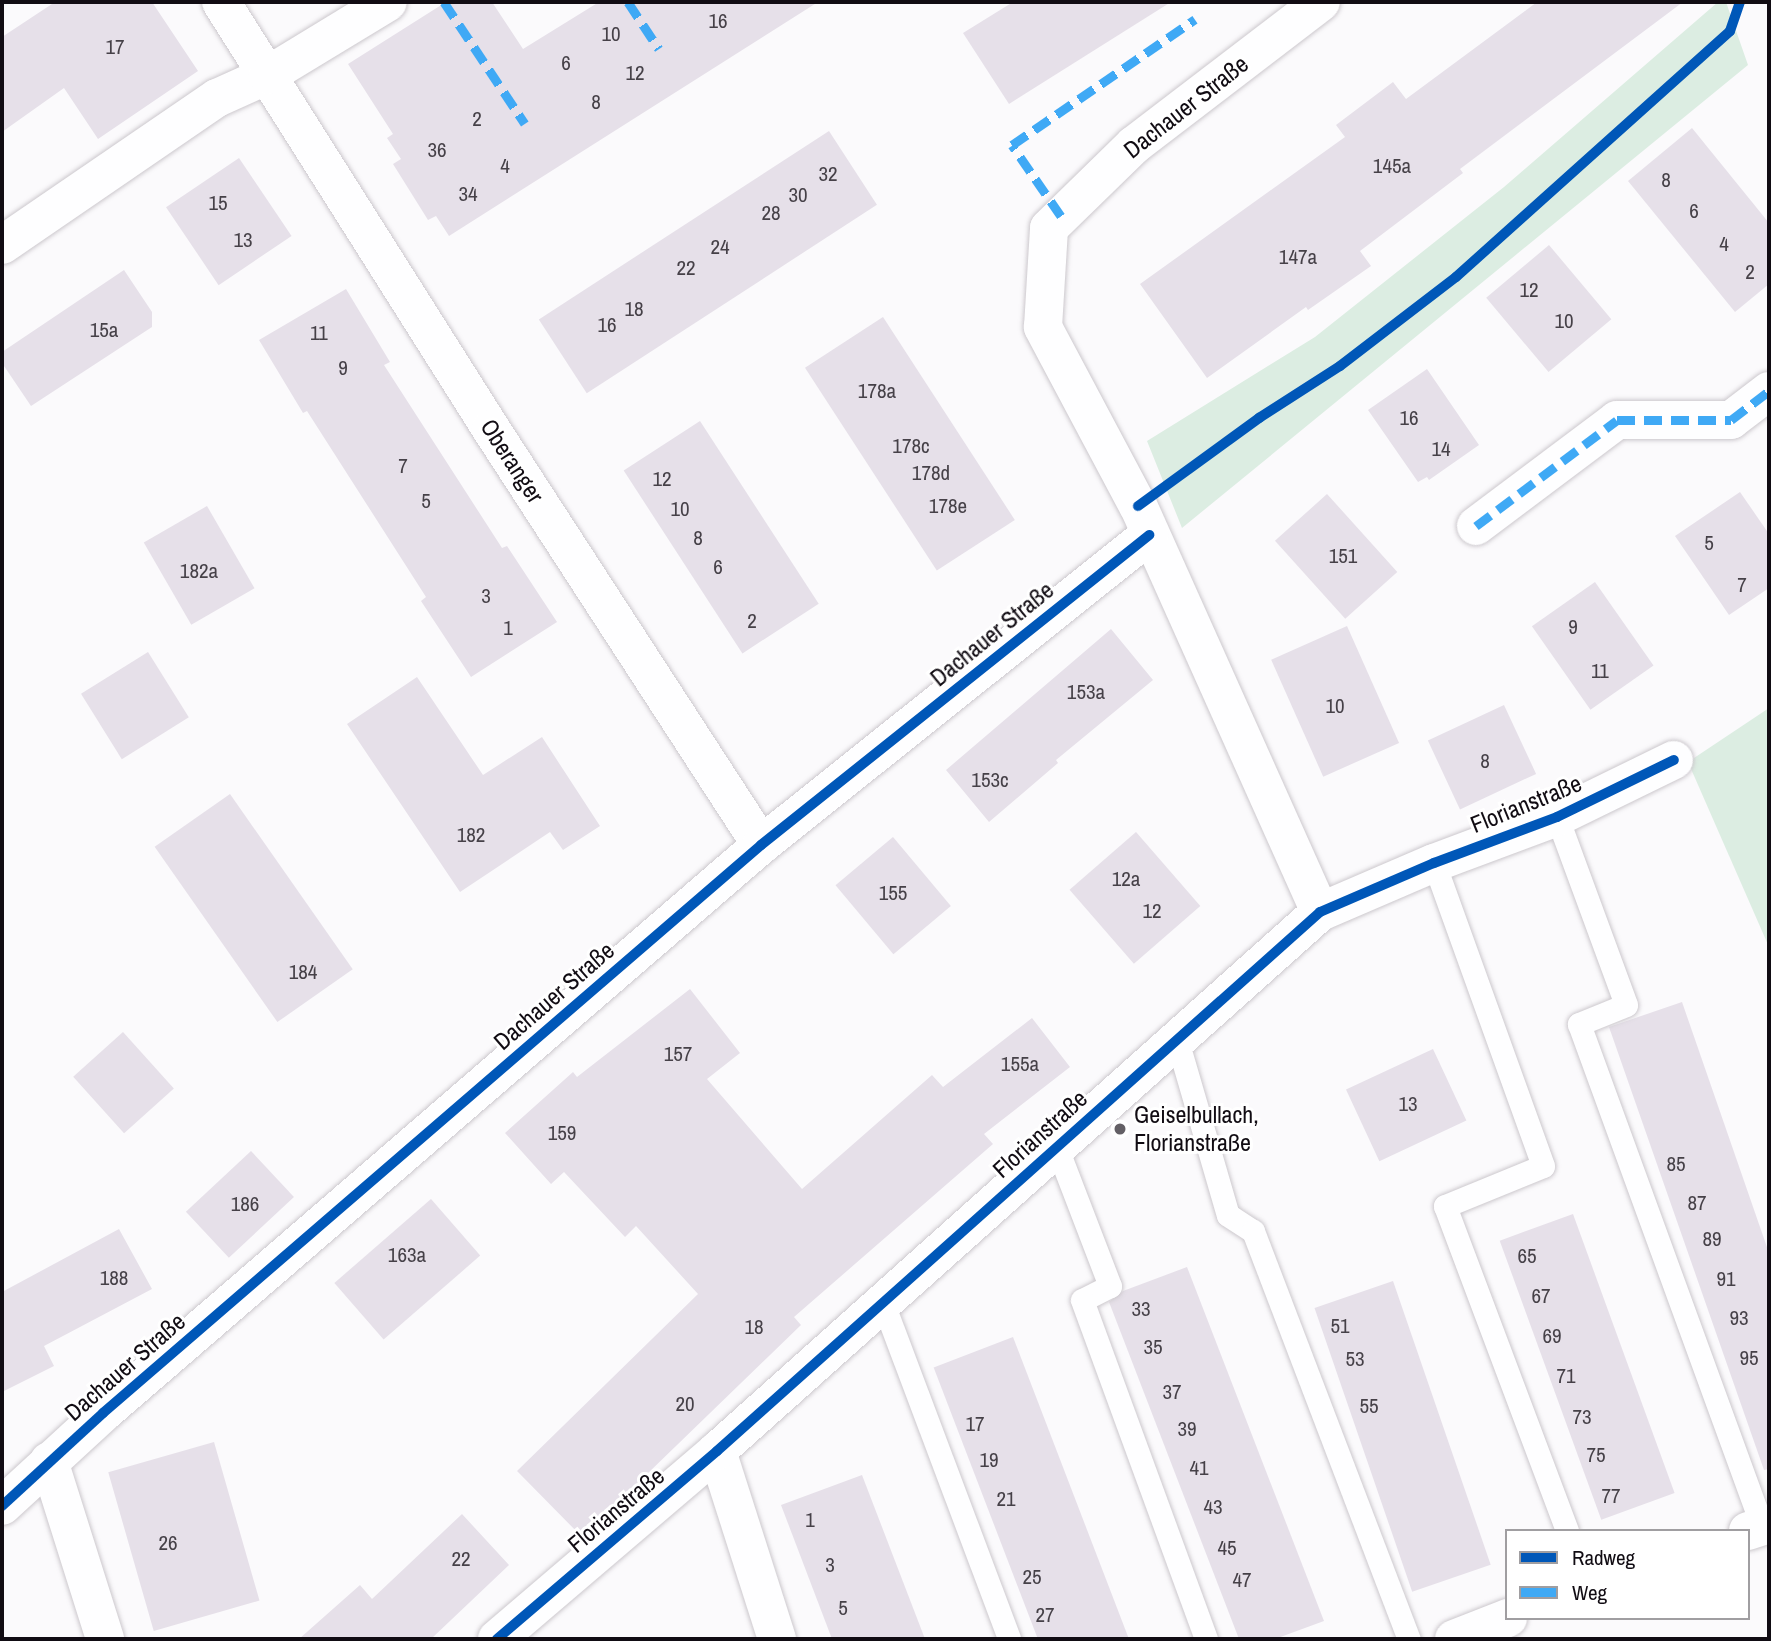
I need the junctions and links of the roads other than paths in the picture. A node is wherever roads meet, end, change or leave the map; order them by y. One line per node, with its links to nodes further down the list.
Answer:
1 (221, 2): 4 (street, Oberanger)
2 (388, 2): 4 (street)
3 (1321, 2): 8 (street, Dachauer Straße)
4 (268, 75): 5 (street); 11 (street, Oberanger)
5 (2, 244)
6 (1769, 391): 7 (street)
7 (1476, 526)
8 (1149, 535): 11 (street, Dachauer Straße); 13 (street)
9 (1674, 760): 10 (street, Florianstraße)
10 (1557, 817): 12 (street, Florianstraße); 20 (lane)
11 (761, 845): 18 (street, Dachauer Straße)
12 (1434, 863): 13 (street, Florianstraße); 21 (lane)
13 (1320, 912): 14 (street, Florianstraße)
14 (1177, 1040): 15 (street, Florianstraße); 28 (lane)
15 (1056, 1148): 16 (street, Florianstraße); 27 (lane)
16 (883, 1303): 17 (street, Florianstraße); 26 (lane)
17 (717, 1451): 24 (street, Florianstraße); 25 (street)
18 (49, 1461): 19 (street, Dachauer Straße); 23 (street)
19 (2, 1506)
20 (1760, 1527)
21 (1566, 1529)
22 (1505, 1619): 29 (street)
23 (105, 1639)
24 (497, 1639)
25 (777, 1639)
26 (1010, 1639)
27 (1206, 1639)
28 (1409, 1639)
29 (1454, 1639)

